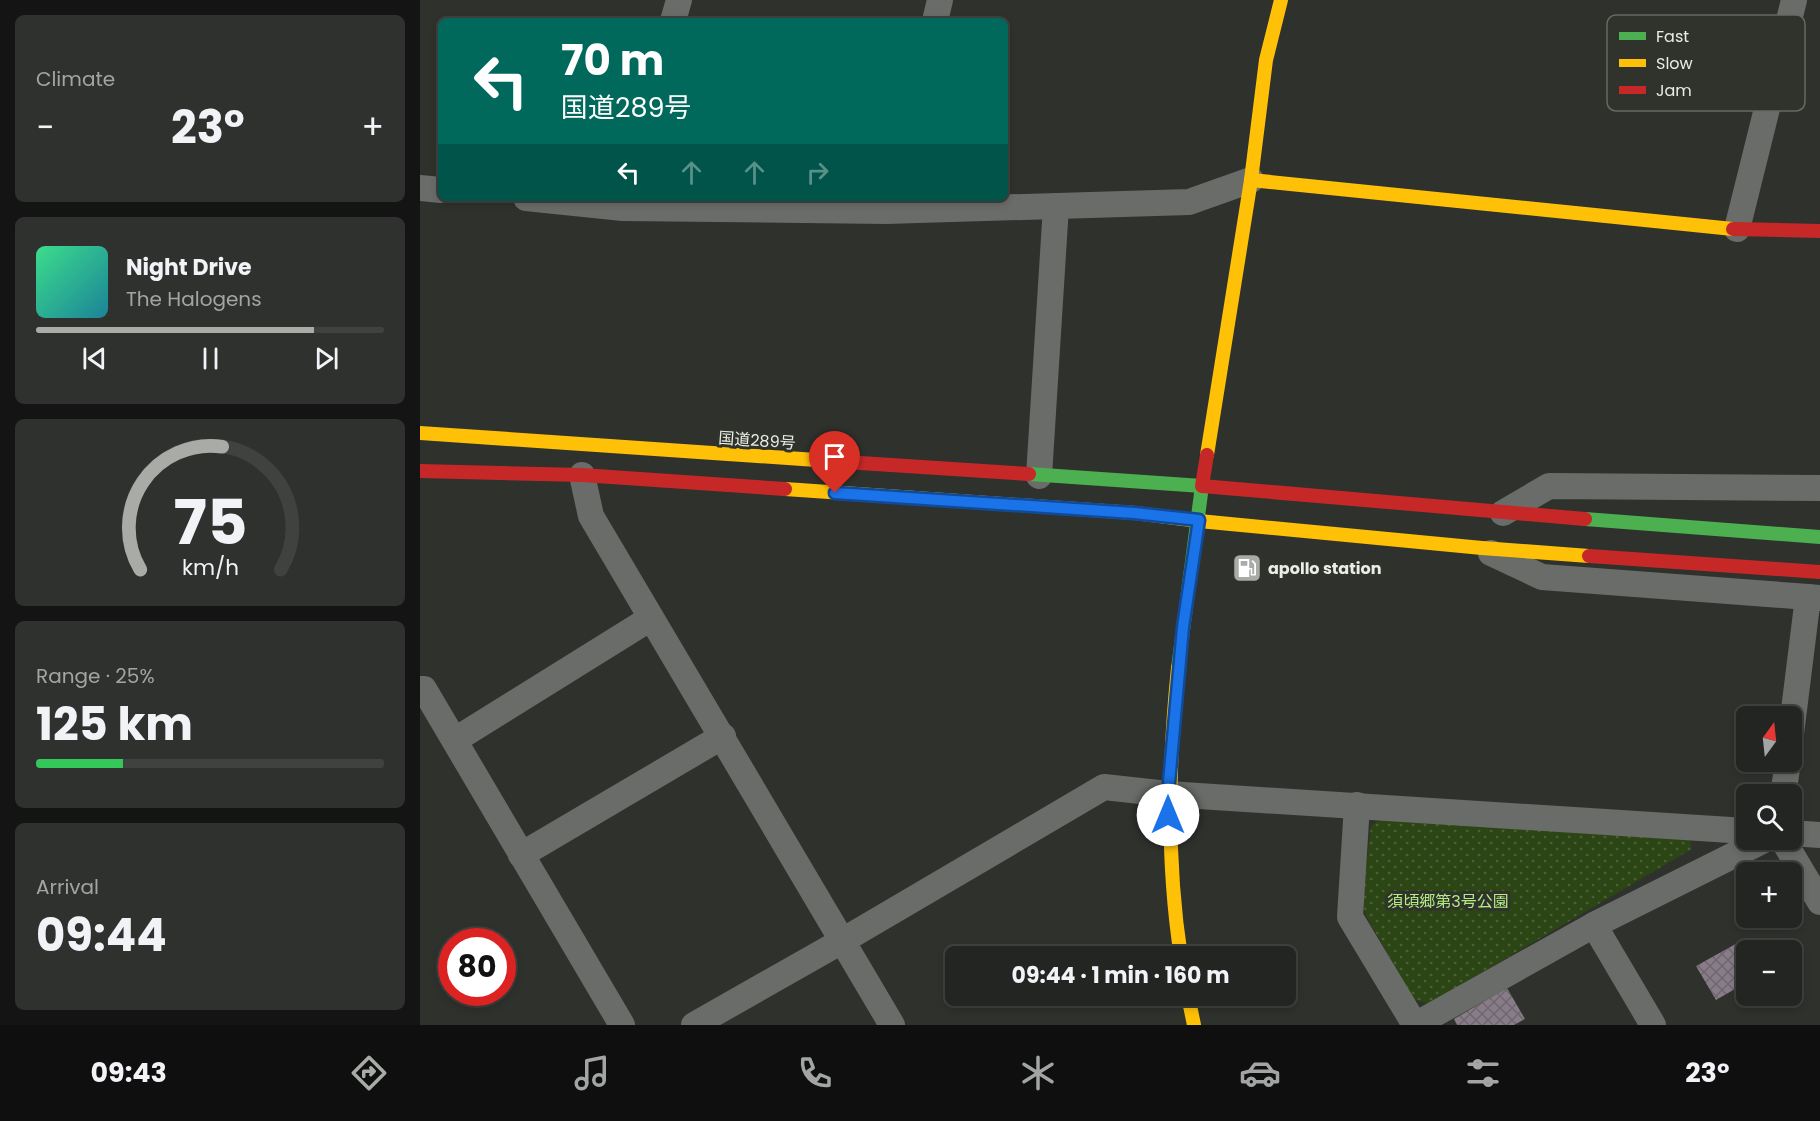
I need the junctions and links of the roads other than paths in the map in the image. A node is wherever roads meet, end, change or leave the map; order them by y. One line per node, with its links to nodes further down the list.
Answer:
1 (679, 0): 6 (street)
2 (940, 0): 7 (street)
3 (1281, 0): 9 (main road)
4 (1794, 0): 5 (street)
5 (1790, 15)
6 (674, 18)
7 (936, 18)
8 (1766, 111): 16 (street)
9 (1251, 180): 15 (street); 16 (main road); 22 (main road)
10 (420, 188): 11 (street)
11 (438, 190)
12 (585, 201): 13 (street)
13 (624, 203): 14 (street)
14 (888, 205): 15 (street)
15 (1056, 206): 21 (street)
16 (1737, 229): 17 (main road)
17 (1820, 231)
18 (420, 433): 21 (main road, 国道289号)
19 (420, 471): 20 (main road)
20 (582, 476): 25 (main road); 30 (street)
21 (1039, 476): 22 (main road, 国道289号)
22 (1202, 486): 24 (main road, 国道289号); 25 (main road)
23 (1820, 488): 24 (street)
24 (1503, 513): 26 (main road, 国道289号)
25 (1199, 520): 27 (main road); 35 (main road)
26 (1820, 537)
27 (1482, 548): 28 (main road); 29 (street)
28 (1820, 572)
29 (1814, 598): 32 (street)
30 (651, 618): 33 (street); 34 (street)
31 (420, 689): 34 (street)
32 (1796, 706)
33 (723, 736): 42 (street); 45 (street)
34 (455, 740): 42 (street)
35 (1168, 794): 36 (street); 45 (street); 46 (main road)
36 (1357, 805): 37 (street); 52 (street)
37 (1736, 830)
38 (1802, 834): 39 (street)
39 (1820, 835)
40 (1744, 850): 44 (street)
41 (1789, 850): 43 (street)
42 (521, 855): 48 (street)
43 (1820, 902)
44 (1594, 925): 52 (street); 53 (street)
45 (842, 941): 49 (street); 50 (street)
46 (1179, 946)
47 (1190, 1006): 51 (main road)
48 (621, 1025)
49 (693, 1025)
50 (892, 1025)
51 (1194, 1025)
52 (1415, 1025)
53 (1653, 1025)

